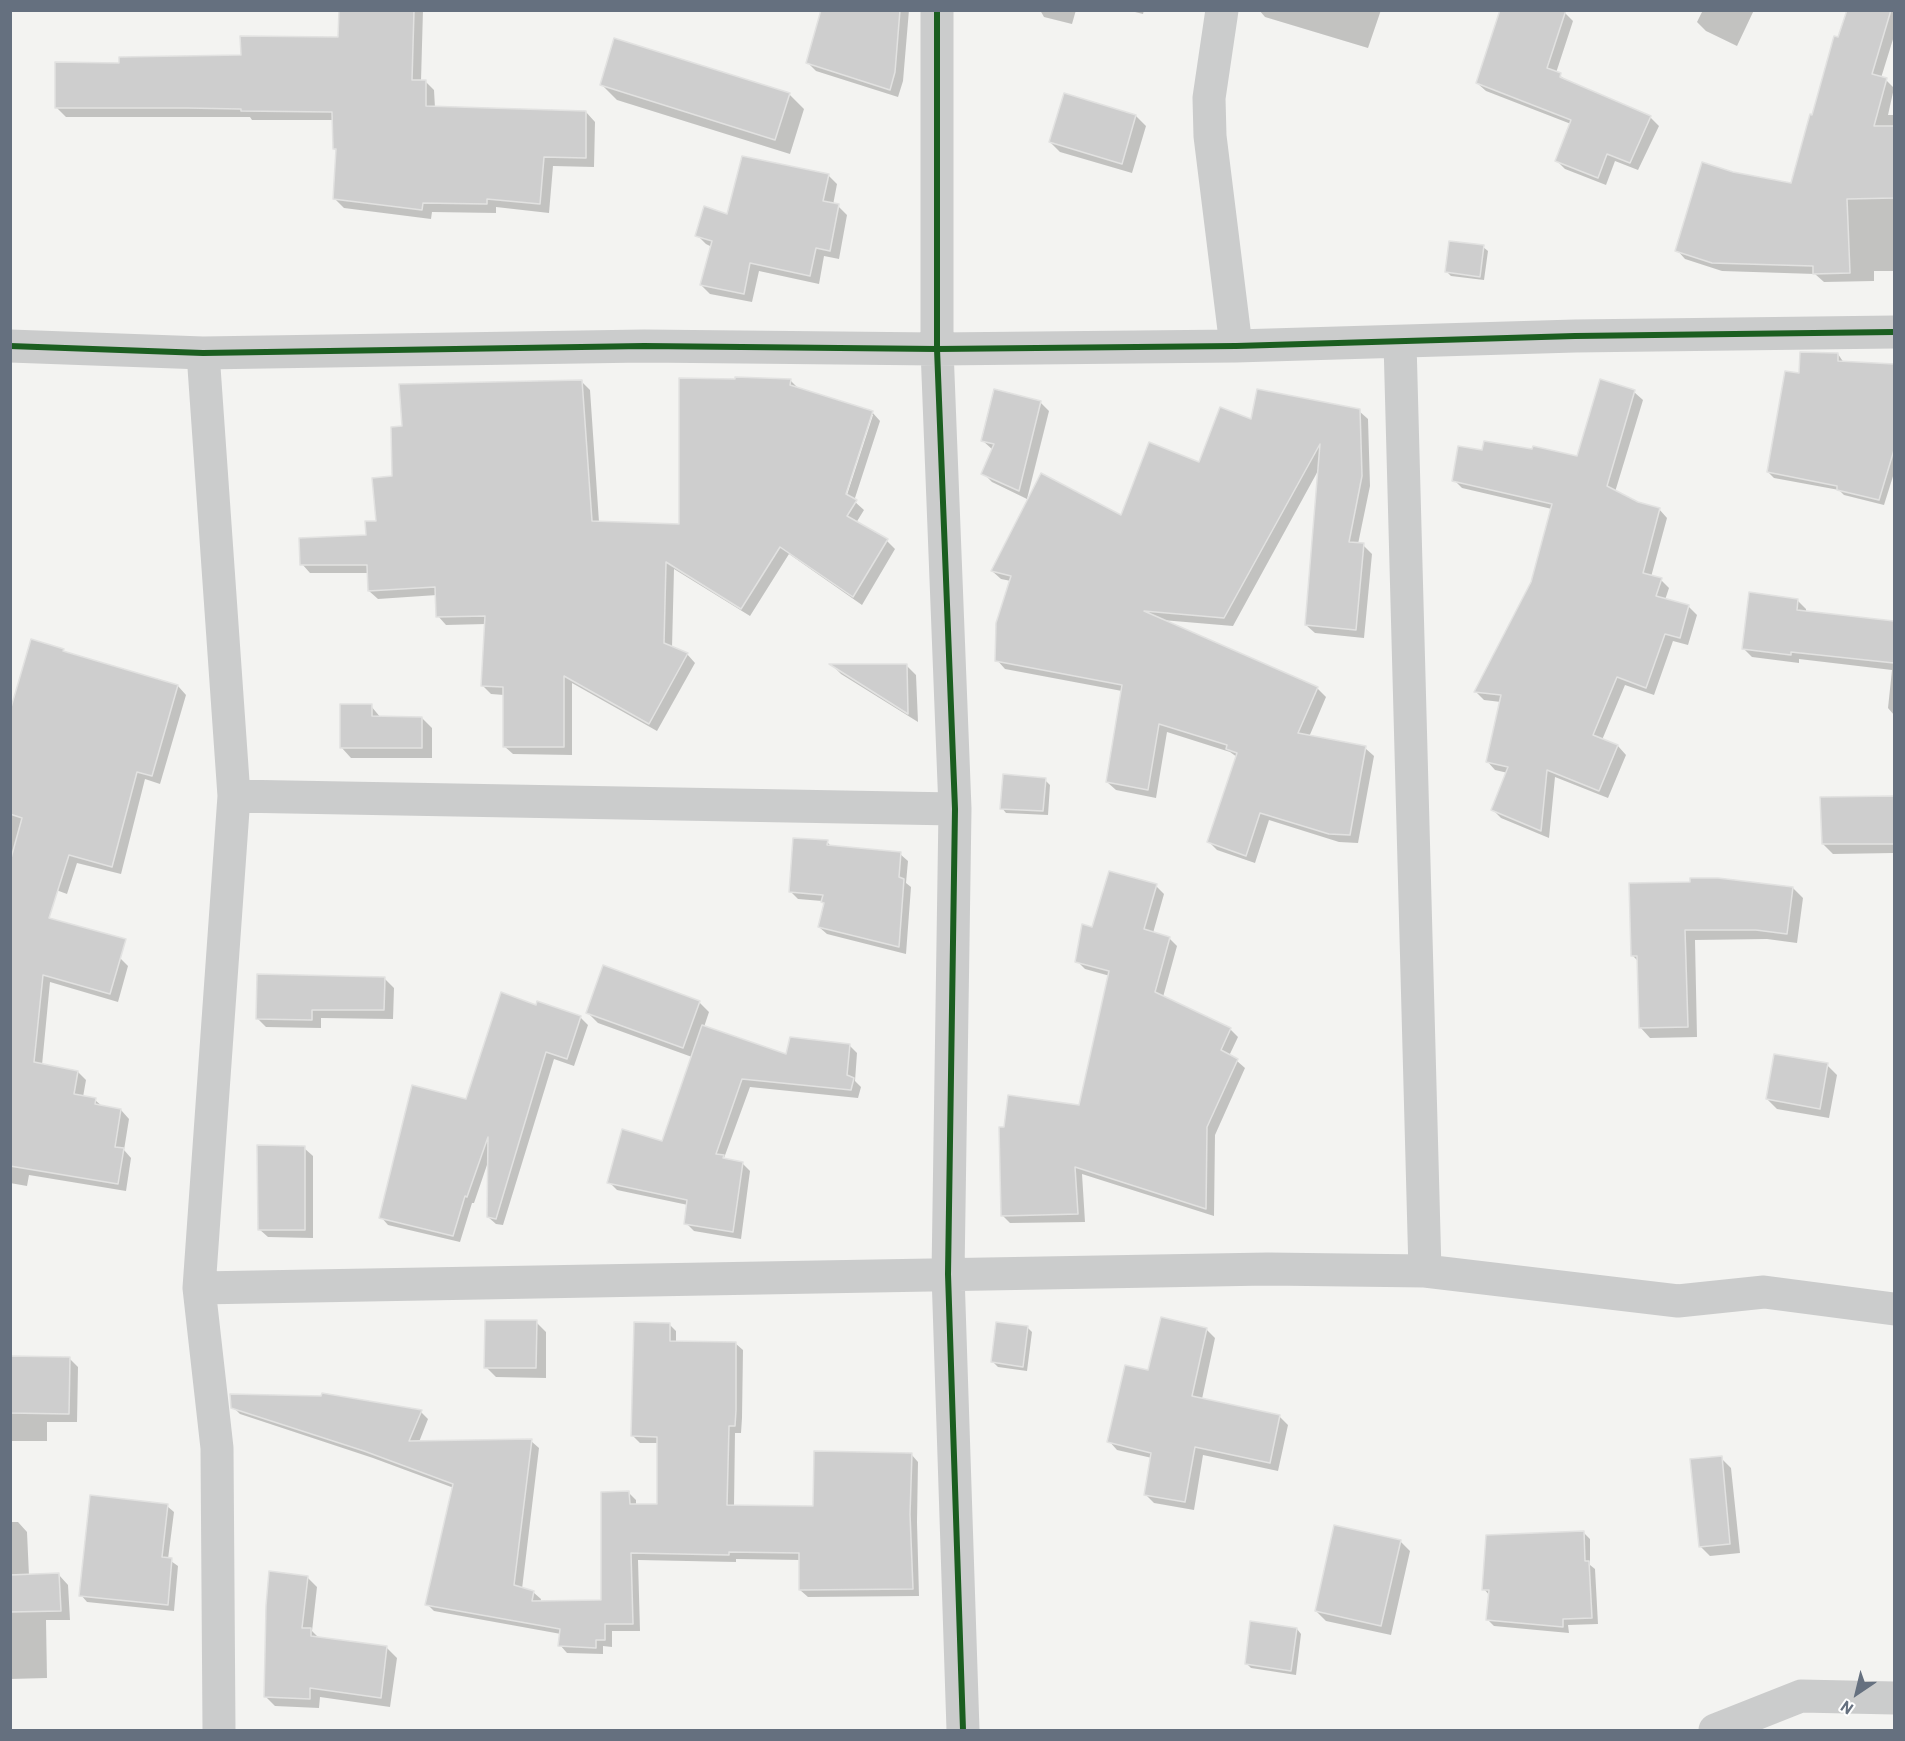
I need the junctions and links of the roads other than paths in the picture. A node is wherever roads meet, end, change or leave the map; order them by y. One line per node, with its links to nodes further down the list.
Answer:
1 (937, 10): 7 (street)
2 (1222, 10): 6 (street)
3 (1894, 332): 4 (street)
4 (1400, 342): 6 (street); 11 (street)
5 (10, 346): 8 (street)
6 (1236, 346): 7 (street)
7 (938, 349): 8 (street); 10 (street)
8 (202, 352): 9 (street)
9 (234, 796): 10 (street); 13 (street)
10 (955, 809): 12 (street)
11 (1425, 1271): 12 (street); 14 (street)
12 (948, 1274): 13 (street); 17 (street)
13 (199, 1288): 16 (street)
14 (1894, 1309)
15 (1894, 1698): 18 (street)
16 (219, 1731)
17 (963, 1731)
18 (1715, 1731)

